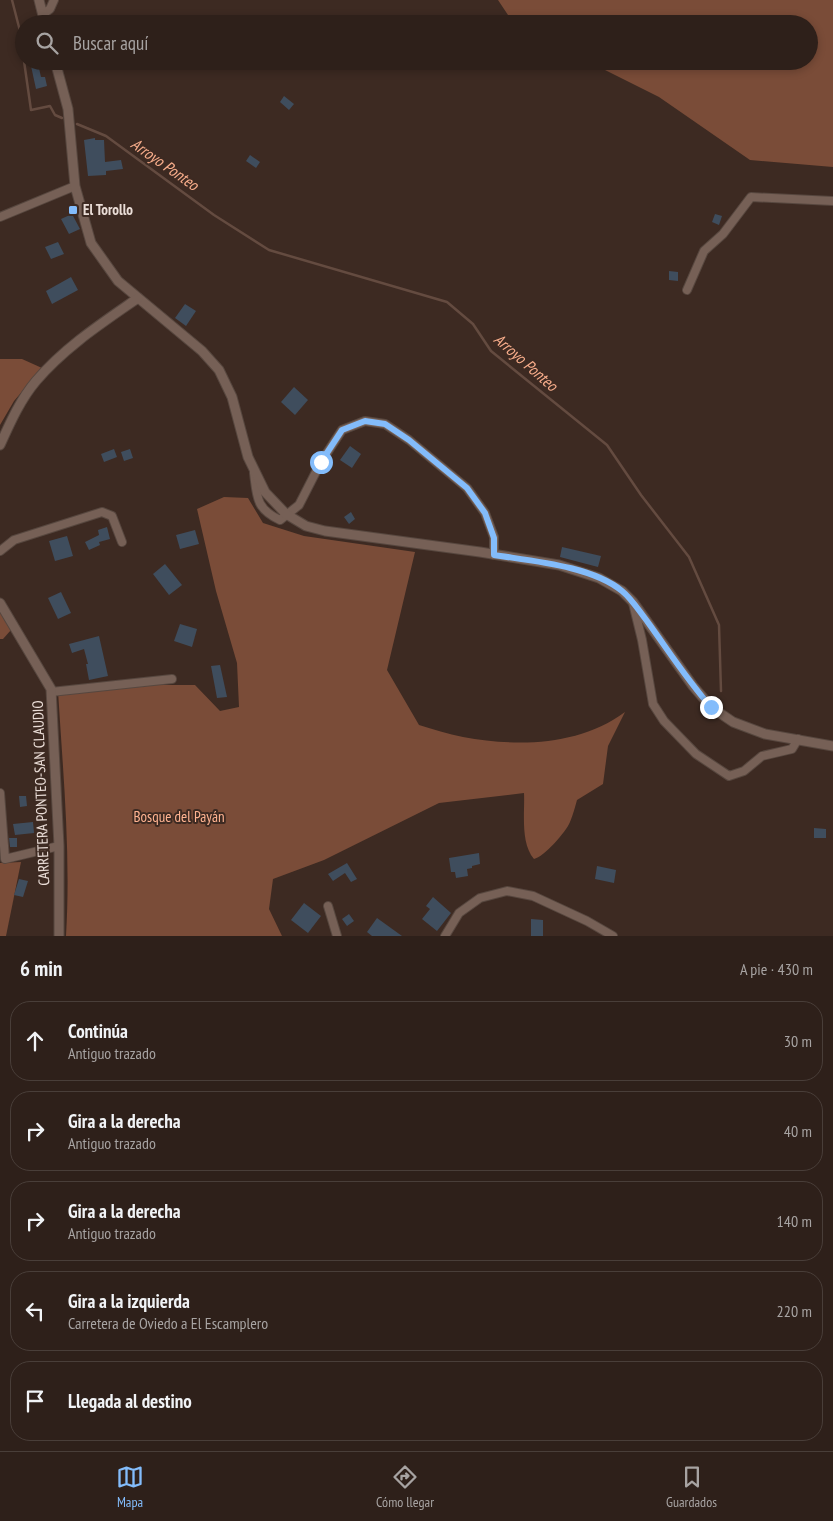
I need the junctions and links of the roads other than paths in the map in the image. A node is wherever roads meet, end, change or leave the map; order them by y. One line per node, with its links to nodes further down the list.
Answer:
1 (39, 0): 3 (street)
2 (54, 0): 4 (street)
3 (42, 15)
4 (46, 15)
5 (57, 70): 6 (street)
6 (75, 186): 8 (street); 10 (street)
7 (833, 201): 9 (street)
8 (0, 217)
9 (687, 290)
10 (138, 298): 11 (street); 12 (street)
11 (0, 445)
12 (254, 473): 13 (street); 13 (street)
13 (286, 514): 16 (street); 16 (street)
14 (122, 542): 15 (street)
15 (0, 550)
16 (494, 555): 17 (street)
17 (633, 602): 21 (street); 21 (street)
18 (0, 603): 20 (street, CARRETERA PONTEO-SAN CLAUDIO)
19 (172, 678): 20 (street)
20 (51, 692): 24 (street, CARRETERA PONTEO-SAN CLAUDIO)
21 (798, 739): 22 (street)
22 (833, 746)
23 (0, 793): 24 (street)
24 (59, 846): 26 (street, CARRETERA PONTEO-SAN CLAUDIO)
25 (328, 906): 27 (street)
26 (59, 936)
27 (337, 936)
28 (445, 936): 29 (street)
29 (613, 936)

